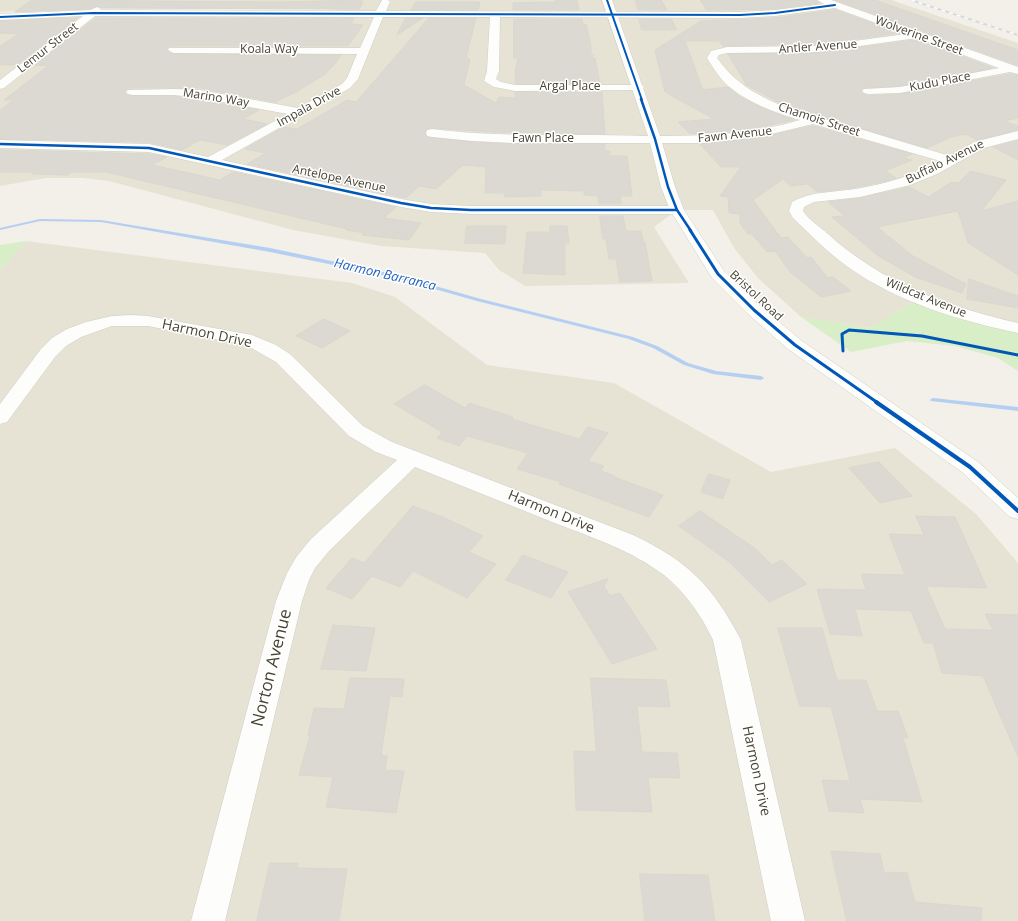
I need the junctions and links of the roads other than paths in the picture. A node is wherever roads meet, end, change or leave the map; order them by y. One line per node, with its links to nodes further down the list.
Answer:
1 (386, 0): 8 (street, Impala Drive)
2 (607, 0): 10 (street, Bristol Road)
3 (821, 0): 5 (street, Wolverine Street)
4 (113, 2): 7 (street, Lemur Street)
5 (835, 5): 11 (street); 13 (street, Wolverine Street)
6 (687, 6): 11 (street)
7 (93, 13): 8 (street); 12 (street); 18 (street, Lemur Street)
8 (379, 14): 9 (street); 15 (street, Impala Drive)
9 (495, 15): 10 (street); 19 (street, Argal Place)
10 (613, 15): 11 (street); 19 (street, Bristol Road)
11 (692, 15)
12 (0, 16)
13 (917, 35): 16 (street, Antler Avenue); 17 (street, Wolverine Street)
14 (173, 50): 15 (street, Koala Way)
15 (365, 51): 22 (street, Impala Drive)
16 (718, 52): 23 (street, Chamois Street)
17 (1014, 70): 20 (street, Kudu Place)
18 (0, 86)
19 (638, 87): 26 (street, Bristol Road)
20 (868, 91)
21 (132, 92): 22 (street, Marino Way)
22 (300, 112): 29 (street, Impala Drive)
23 (812, 120): 26 (street, Fawn Avenue); 28 (street, Chamois Street)
24 (432, 133): 26 (street, Fawn Place)
25 (1018, 134): 28 (street, Buffalo Avenue)
26 (655, 139): 31 (street, Bristol Road)
27 (0, 144): 29 (street, Antelope Avenue)
28 (950, 160): 30 (street, Buffalo Avenue)
29 (210, 161): 31 (street, Antelope Avenue)
30 (801, 202): 32 (street, Wildcat Avenue)
31 (677, 210): 35 (street, Bristol Road)
32 (1018, 328)
33 (0, 418): 34 (street, Harmon Drive)
34 (412, 458): 36 (street, Norton Avenue); 37 (street, Harmon Drive)
35 (1018, 511)
36 (208, 921)
37 (788, 921)

